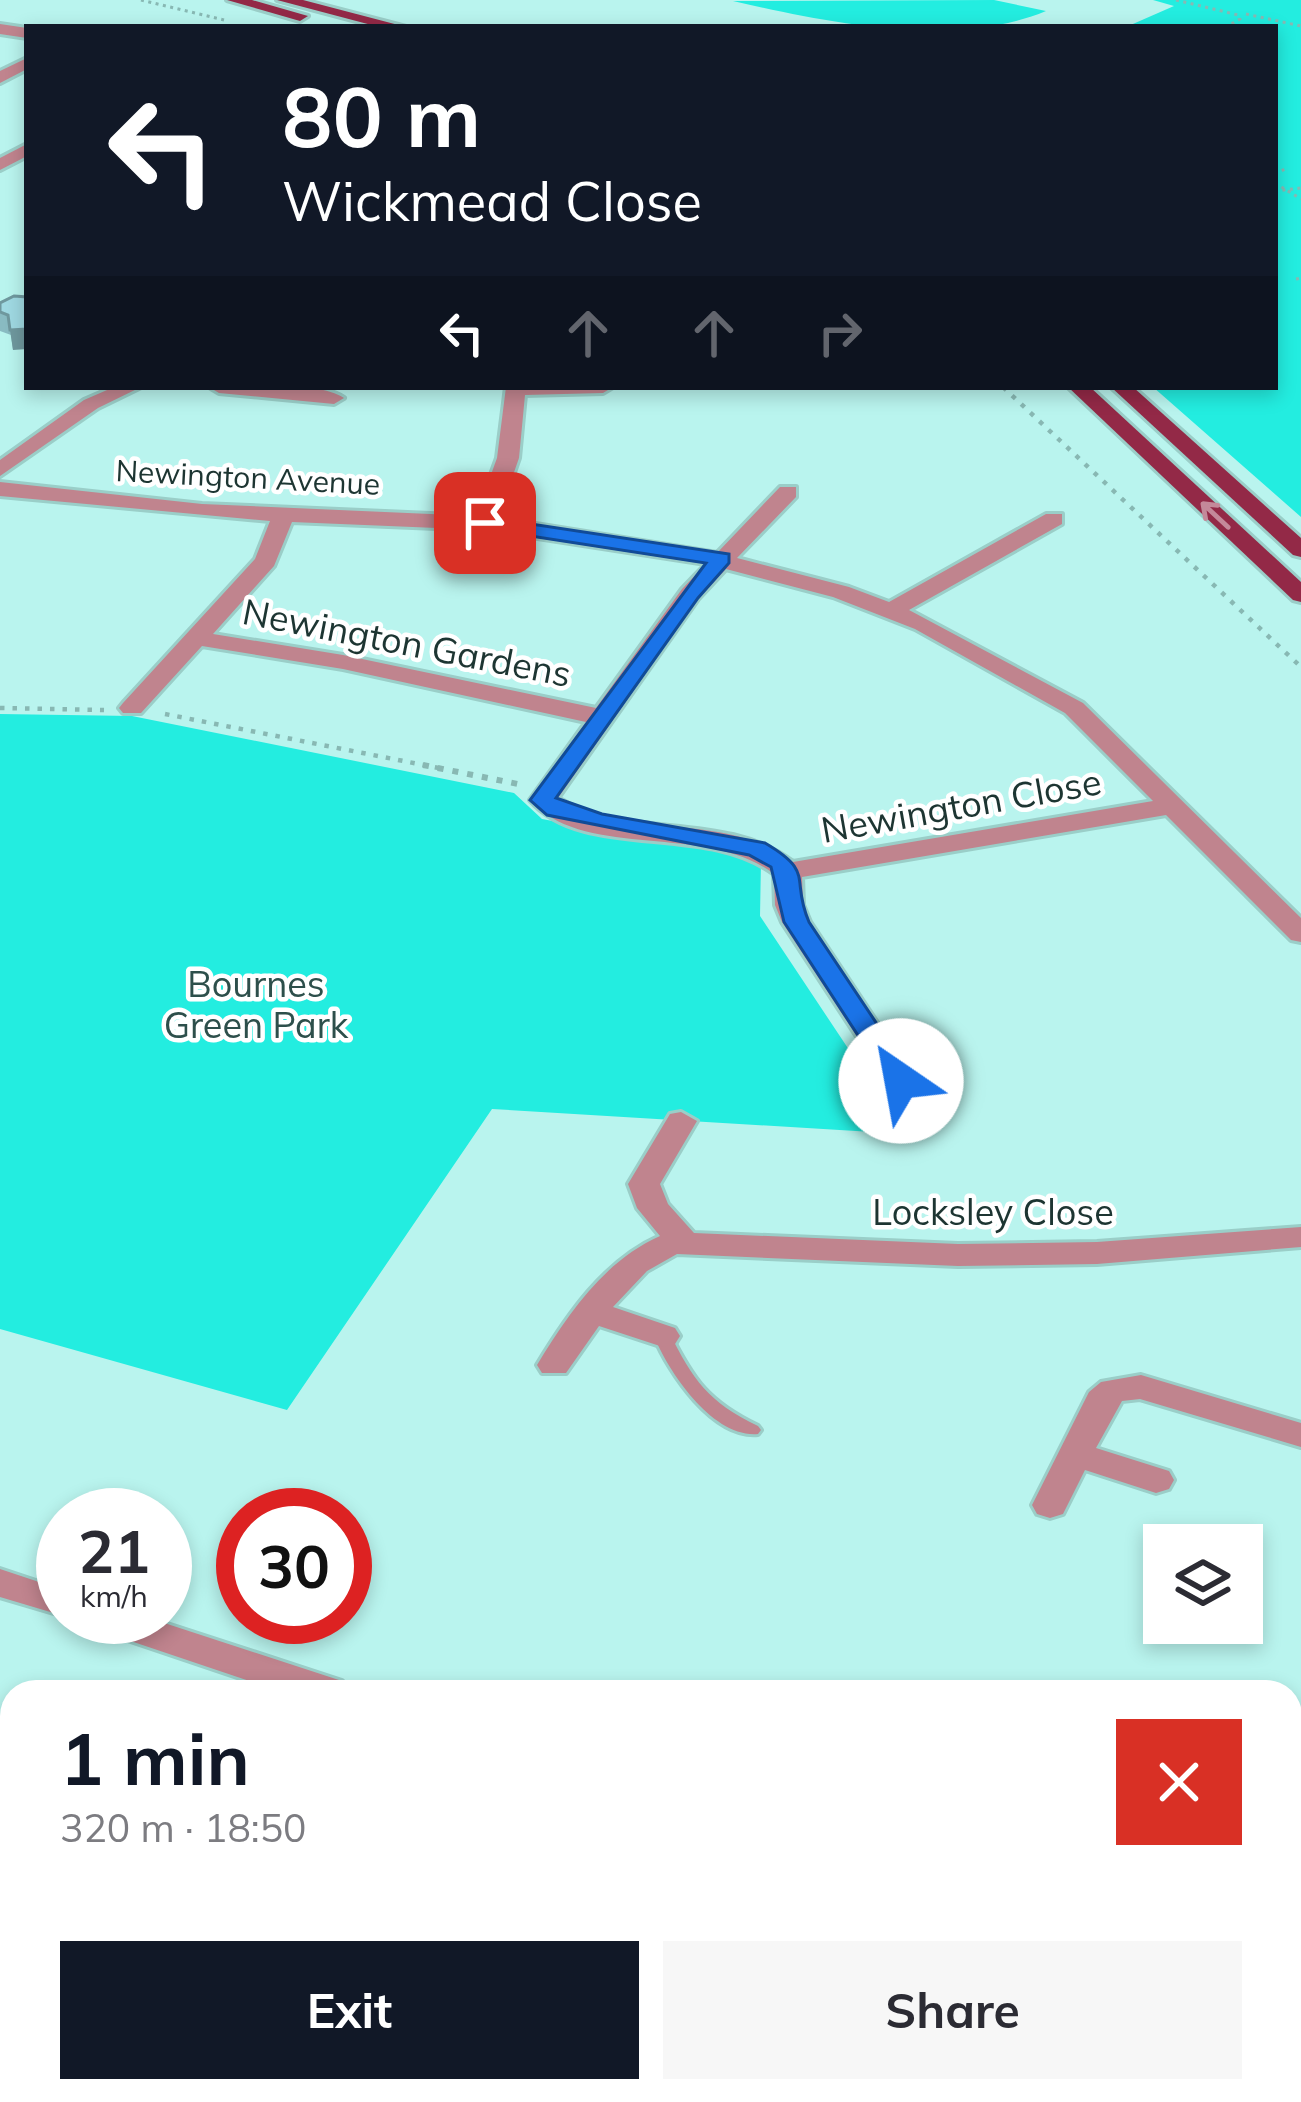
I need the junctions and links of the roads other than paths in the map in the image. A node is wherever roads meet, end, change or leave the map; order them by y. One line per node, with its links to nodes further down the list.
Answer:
1 (234, 0): 3 (main road)
2 (284, 0): 4 (main road)
3 (334, 24)
4 (385, 24)
5 (124, 390): 11 (street)
6 (250, 390): 10 (street)
7 (517, 390): 16 (street)
8 (1081, 390): 19 (main road, one-way to 8)
9 (1124, 390): 17 (main road)
10 (334, 398)
11 (0, 470)
12 (0, 489): 14 (street, Newington Avenue)
13 (788, 492): 18 (street)
14 (284, 514): 16 (street, Newington Avenue); 21 (street)
15 (1054, 519): 20 (street)
16 (485, 523): 18 (street, Newington Avenue)
17 (1301, 550)
18 (721, 559): 20 (street, Newington Avenue); 23 (street)
19 (1301, 595)
20 (892, 610): 24 (street, Newington Avenue)
21 (196, 638): 22 (street); 23 (street, Newington Gardens)
22 (132, 708)
23 (604, 717): 25 (street)
24 (1173, 806): 25 (street, Newington Close); 26 (street, Newington Avenue)
25 (788, 871): 27 (street, Newington Close)
26 (1301, 934)
27 (901, 1081)
28 (681, 1121): 30 (street)
29 (1301, 1237): 30 (street, Locksley Close)
30 (684, 1242): 31 (street, Locksley Close)
31 (593, 1312): 32 (street); 33 (street, Locksley Close)
32 (663, 1336): 34 (lane)
33 (554, 1365)
34 (752, 1430)
35 (1301, 1435): 36 (street)
36 (1074, 1454): 37 (street); 38 (street)
37 (1156, 1480)
38 (1050, 1505)
39 (0, 1583): 40 (street)
40 (36, 1595)
41 (183, 1644): 42 (street)
42 (292, 1680)

